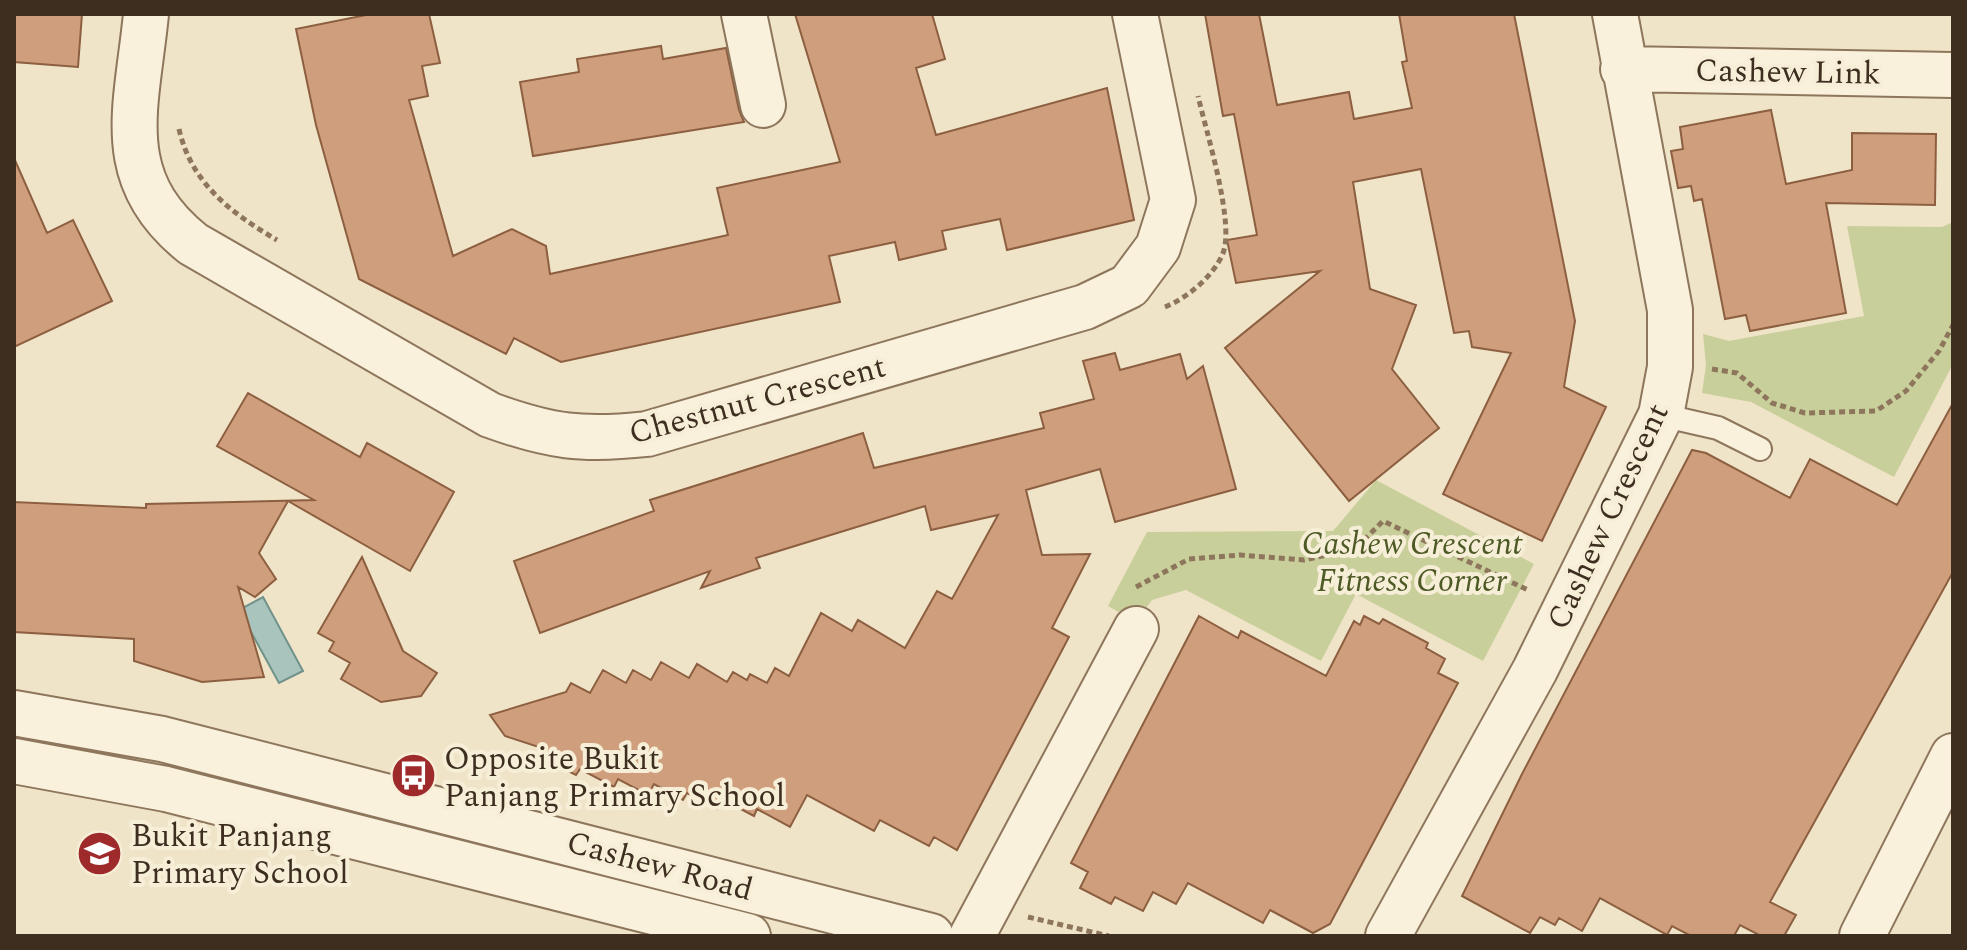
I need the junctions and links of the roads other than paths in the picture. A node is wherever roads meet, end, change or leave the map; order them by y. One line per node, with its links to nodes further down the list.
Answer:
1 (146, 14): 3 (street, Chestnut Crescent)
2 (744, 14): 7 (street)
3 (1135, 14)
4 (1615, 14): 5 (street, Cashew Crescent)
5 (1623, 69): 6 (street, Cashew Link); 8 (street, Cashew Crescent)
6 (1953, 75)
7 (763, 105)
8 (1661, 415): 9 (lane); 17 (street, Cashew Crescent)
9 (1760, 449)
10 (1136, 629): 16 (street)
11 (14, 713): 15 (street, Cashew Road)
12 (1953, 756): 18 (street)
13 (14, 761): 14 (street, Cashew Road)
14 (748, 936)
15 (931, 936)
16 (972, 936)
17 (1388, 936)
18 (1862, 936)

